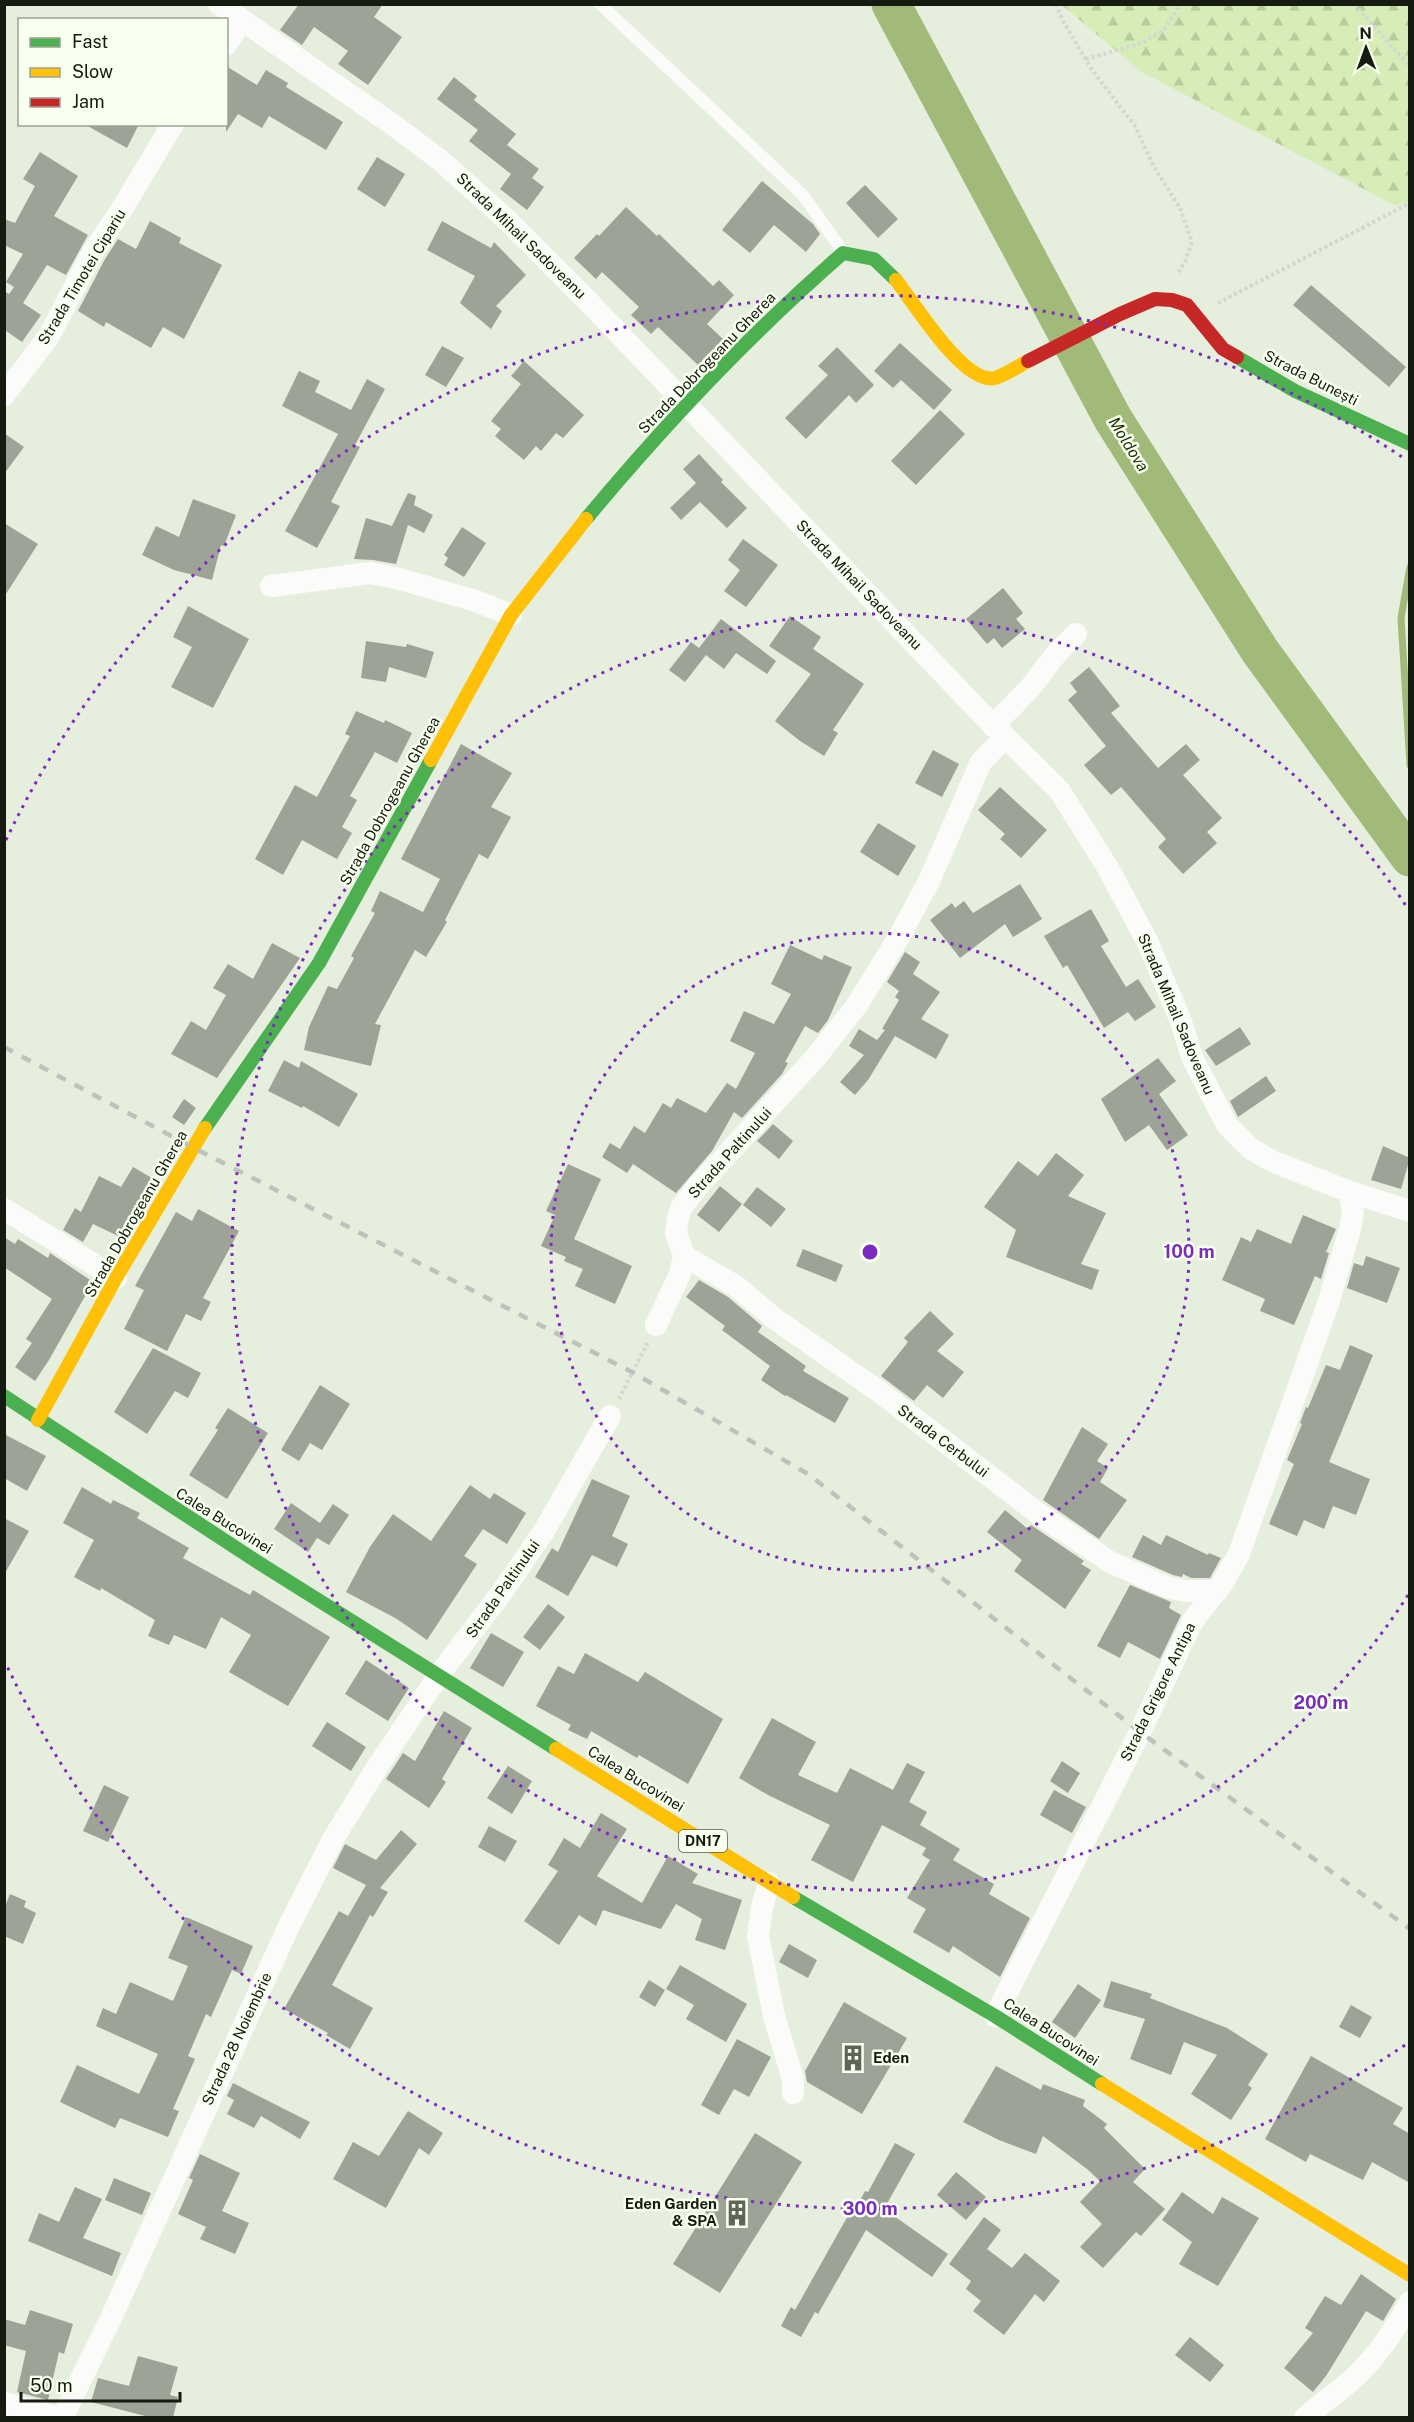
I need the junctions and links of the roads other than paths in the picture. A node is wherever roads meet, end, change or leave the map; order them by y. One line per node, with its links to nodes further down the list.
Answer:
1 (219, 4): 3 (street, Strada Mihail Sadoveanu)
2 (600, 4): 6 (lane)
3 (242, 21): 4 (street); 8 (street, Strada Mihail Sadoveanu)
4 (228, 42)
5 (172, 126): 7 (street, Strada Timotei Cipariu)
6 (843, 253): 8 (main road, Strada Dobrogeanu Gherea); 9 (main road, Strada Bunești)
7 (4, 395)
8 (685, 404): 11 (main road, Strada Dobrogeanu Gherea); 13 (street, Strada Mihail Sadoveanu)
9 (1410, 444)
10 (271, 586): 11 (street)
11 (511, 615): 18 (main road, Strada Dobrogeanu Gherea)
12 (1076, 634): 13 (street, Strada Paltinului)
13 (999, 731): 14 (street, Strada Mihail Sadoveanu); 17 (street, Strada Paltinului)
14 (1350, 1192): 16 (street, Strada Mihail Sadoveanu); 23 (street, Strada Grigore Antipa)
15 (4, 1209): 18 (street)
16 (1410, 1211)
17 (684, 1256): 19 (street); 23 (street, Strada Cerbului)
18 (116, 1278): 22 (main road, Strada Dobrogeanu Gherea)
19 (656, 1324)
20 (4, 1396): 22 (main road, Calea Bucovinei / DN17)
21 (610, 1416): 24 (street, Strada Paltinului)
22 (38, 1420): 24 (main road, Calea Bucovinei / DN17)
23 (1217, 1591): 26 (street, Strada Grigore Antipa)
24 (439, 1675): 25 (main road, Calea Bucovinei / DN17); 31 (street, Strada 28 Noiembrie)
25 (769, 1883): 26 (main road, Calea Bucovinei / DN17); 27 (street)
26 (995, 2016): 28 (main road, Calea Bucovinei / DN17)
27 (793, 2093)
28 (1410, 2275)
29 (1410, 2302): 32 (street)
30 (4, 2403): 31 (street)
31 (62, 2418)
32 (1305, 2418)

